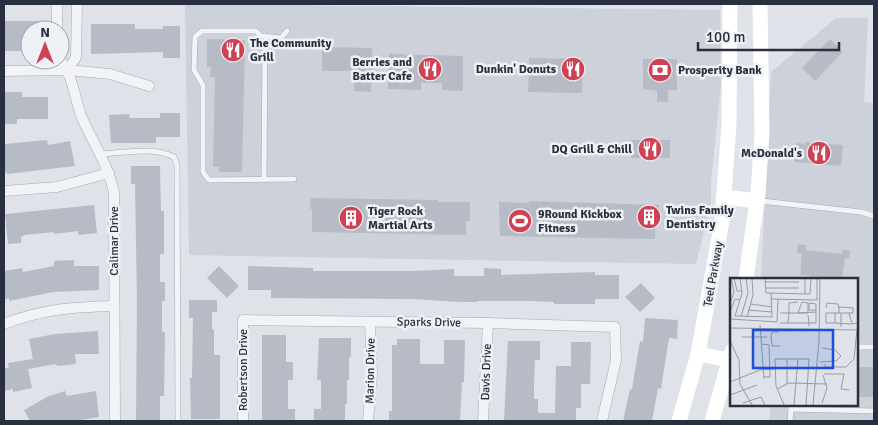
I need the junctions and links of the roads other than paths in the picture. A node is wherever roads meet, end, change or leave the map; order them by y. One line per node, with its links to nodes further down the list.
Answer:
1 (57, 4): 5 (street)
2 (77, 4): 8 (street)
3 (730, 4): 18 (main road, Teel Parkway)
4 (760, 4): 19 (main road)
5 (57, 20)
6 (287, 31): 7 (lane)
7 (265, 36): 15 (lane); 15 (lane)
8 (70, 67)
9 (4, 70): 10 (street)
10 (20, 70)
11 (68, 70): 12 (street); 13 (street, Calimar Drive)
12 (149, 86)
13 (99, 154): 14 (street, Calimar Drive); 35 (lane)
14 (109, 173): 17 (street); 22 (street, Calimar Drive)
15 (264, 179): 16 (lane)
16 (294, 179)
17 (4, 192)
18 (723, 197): 19 (main road); 29 (main road, Teel Parkway)
19 (758, 201): 20 (lane); 21 (main road)
20 (874, 216)
21 (746, 278)
22 (114, 306): 26 (street); 34 (street, Calimar Drive)
23 (243, 320): 24 (street, Sparks Drive); 36 (street, Robertson Drive)
24 (370, 322): 25 (street, Sparks Drive); 37 (street, Marion Drive)
25 (488, 323): 38 (street, Davis Drive); 39 (street, Sparks Drive)
26 (4, 324)
27 (858, 347): 28 (lane)
28 (874, 347)
29 (698, 354): 30 (main road); 40 (main road, Teel Parkway)
30 (730, 357)
31 (730, 360): 41 (main road)
32 (792, 406): 33 (lane); 42 (lane)
33 (874, 411)
34 (115, 421)
35 (178, 421)
36 (243, 421)
37 (368, 421)
38 (483, 421)
39 (602, 421)
40 (679, 421)
41 (712, 421)
42 (790, 421)

